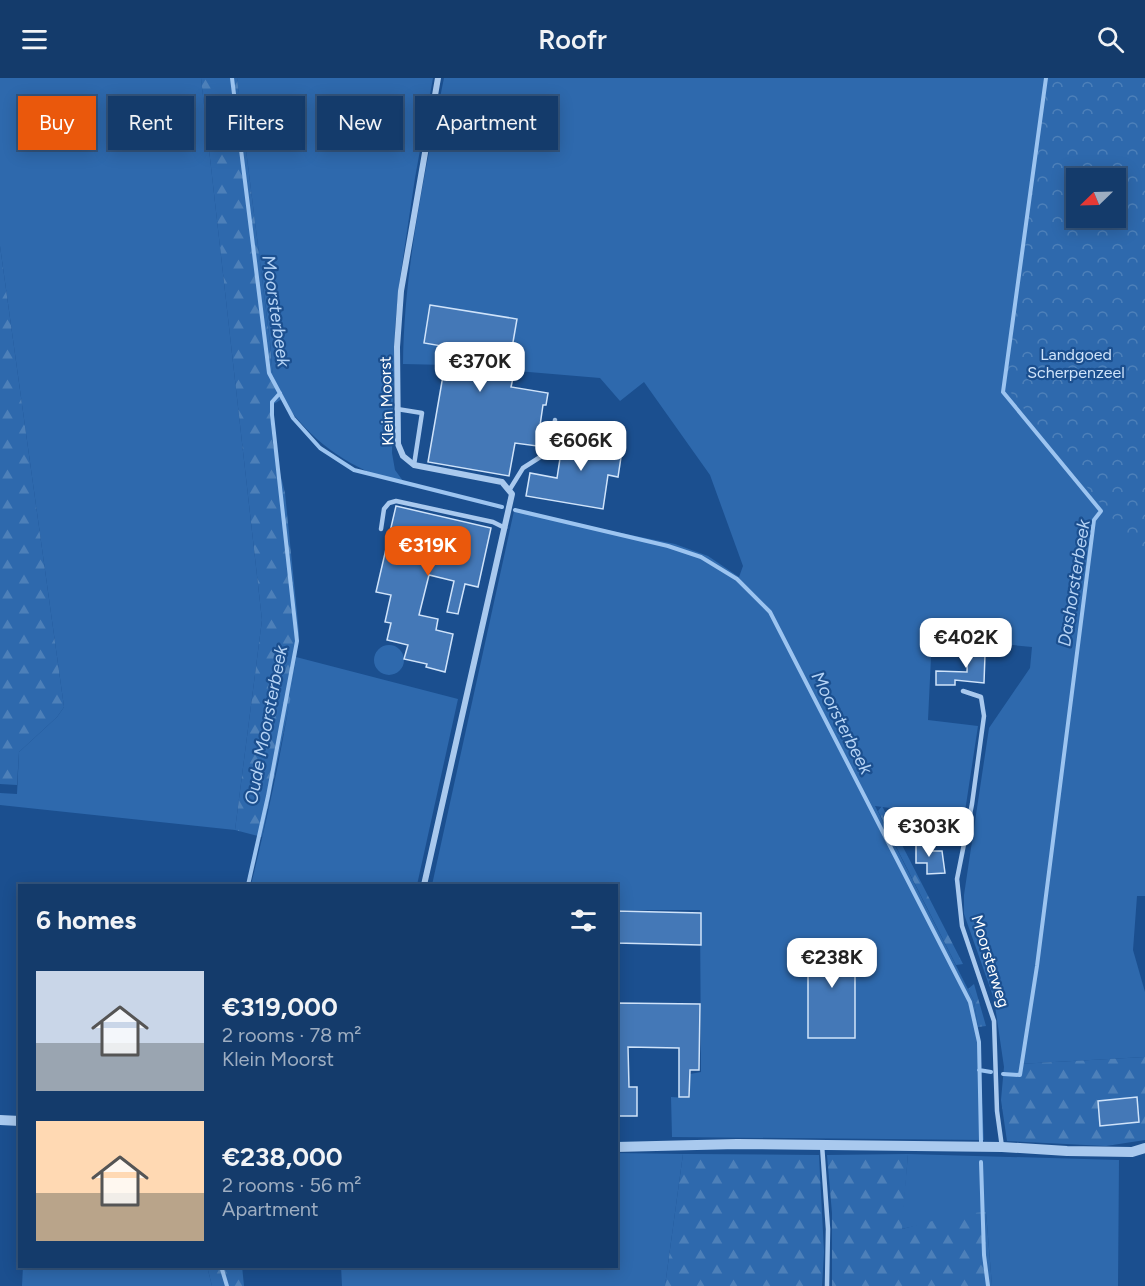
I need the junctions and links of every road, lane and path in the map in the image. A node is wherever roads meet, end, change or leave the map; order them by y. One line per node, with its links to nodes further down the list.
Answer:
1 (438, 78): 2 (street, Klein Moorst)
2 (397, 409): 4 (street, Klein Moorst); 4 (lane)
3 (555, 420): 5 (lane)
4 (414, 465): 5 (street)
5 (510, 489): 6 (street)
6 (505, 528): 7 (lane); 9 (street)
7 (381, 529)
8 (963, 691): 14 (lane, Moorsterweg)
9 (424, 884)
10 (0, 1119): 11 (street)
11 (18, 1121)
12 (822, 1145): 13 (street); 14 (street); 16 (lane)
13 (618, 1147)
14 (1002, 1147): 15 (street)
15 (1145, 1148)
16 (827, 1286)

